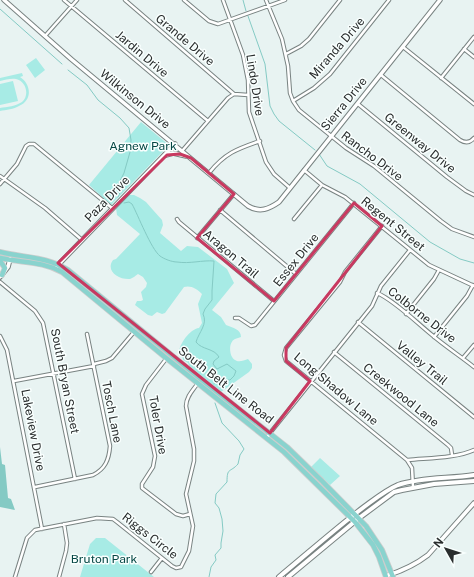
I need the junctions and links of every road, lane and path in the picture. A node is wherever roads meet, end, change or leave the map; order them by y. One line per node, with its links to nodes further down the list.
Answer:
1 (4, 0): 15 (street, Wilkinson Drive)
2 (64, 0): 12 (street, Jardin Drive)
3 (77, 0): 12 (street)
4 (125, 0): 23 (street, Grande Drive)
5 (184, 0): 14 (street)
6 (222, 0): 14 (street, Lindo Drive)
7 (266, 0): 13 (street, Rancho Drive)
8 (285, 0): 13 (street)
9 (340, 0): 19 (street)
10 (389, 0): 25 (street, Miranda Drive)
11 (440, 0): 17 (street, Sierra Drive)
12 (71, 6): 15 (street); 28 (street, Jardin Drive)
13 (268, 6): 14 (street); 19 (street, Rancho Drive)
14 (229, 20): 24 (street, Lindo Drive)
15 (45, 36): 32 (street, Wilkinson Drive)
16 (474, 37): 18 (street)
17 (403, 47): 21 (street, Sierra Drive); 22 (street)
18 (464, 49): 20 (street); 22 (street)
19 (286, 54): 25 (street, Rancho Drive)
20 (474, 57)
21 (380, 74): 26 (street, Sierra Drive); 30 (street)
22 (441, 78): 27 (street)
23 (234, 94): 24 (street); 28 (street)
24 (248, 95): 31 (street, Lindo Drive)
25 (293, 101): 29 (street, Rancho Drive)
26 (357, 103): 29 (street, Sierra Drive); 44 (street, Greenway Drive)
27 (474, 104)
28 (208, 121): 33 (street)
29 (331, 136): 36 (street, Sierra Drive); 52 (street, Rancho Drive)
30 (474, 138)
31 (260, 141): 37 (street); 42 (street, Lindo Drive)
32 (175, 144): 33 (street, Wilkinson Drive); 34 (street, Paza Drive)
33 (182, 151): 35 (street, Wilkinson Drive)
34 (161, 158): 35 (street); 46 (street, Paza Drive)
35 (191, 158): 37 (street, Wilkinson Drive)
36 (304, 170): 41 (street, Regent Street); 42 (street, Sierra Drive)
37 (209, 173): 43 (street, Wilkinson Drive)
38 (0, 176): 39 (street)
39 (4, 179): 40 (street); 46 (street); 54 (street)
40 (0, 184)
41 (322, 185): 45 (street, Regent Street); 50 (street)
42 (290, 188): 48 (street, Sierra Drive)
43 (234, 194): 47 (street); 48 (street, Wilkinson Drive)
44 (474, 195)
45 (354, 203): 51 (street, Regent Street); 64 (street, Essex Drive)
46 (112, 208): 54 (street, Paza Drive)
47 (220, 210): 53 (street); 64 (street)
48 (256, 210)
49 (177, 219): 53 (street, Aragon Trail)
50 (294, 219)
51 (382, 226): 55 (street, Regent Street); 92 (street, Long Shadow Lane)
52 (474, 236)
53 (197, 238): 72 (street, Aragon Trail)
54 (82, 240): 61 (street, Paza Drive)
55 (410, 250): 63 (street, Regent Street); 70 (street)
56 (0, 252): 57 (main road, South Belt Line Road)
57 (11, 254): 59 (street); 61 (main road, South Belt Line Road)
58 (0, 258): 59 (main road, South Belt Line Road)
59 (10, 260): 62 (main road, South Belt Line Road); 65 (street)
60 (0, 261): 65 (main road)
61 (58, 263): 62 (street, Paza Drive); 68 (main road, South Belt Line Road)
62 (56, 268): 69 (main road, South Belt Line Road)
63 (439, 270): 67 (street, Regent Street); 74 (street)
64 (296, 274): 72 (street, Essex Drive)
65 (1, 276)
66 (0, 282): 90 (street, South Bryan Street)
67 (473, 285): 81 (street)
68 (90, 287): 69 (main road); 71 (main road, South Belt Line Road)
69 (86, 291): 73 (main road, South Belt Line Road)
70 (377, 293): 74 (street, Colborne Drive); 76 (street)
71 (104, 299): 73 (main road); 77 (main road, South Belt Line Road)
72 (274, 301): 75 (street, Essex Drive)
73 (100, 304): 78 (main road, South Belt Line Road)
74 (406, 314): 81 (street, Colborne Drive)
75 (235, 318)
76 (358, 322): 85 (street); 96 (street, Valley Trail)
77 (138, 327): 78 (street); 83 (main road, South Belt Line Road)
78 (134, 332): 84 (main road, South Belt Line Road); 88 (street)
79 (87, 334): 88 (street, Tosch Lane)
80 (0, 336): 91 (street, Lakeview Drive)
81 (434, 337): 87 (street, Colborne Drive)
82 (474, 345): 87 (street)
83 (160, 346): 84 (main road); 93 (main road, South Belt Line Road)
84 (156, 350): 86 (main road, South Belt Line Road)
85 (334, 352): 92 (street); 100 (street, Creekwood Lane)
86 (166, 358): 93 (main road, South Belt Line Road); 111 (street, Toler Drive)
87 (463, 358): 89 (street, Colborne Drive)
88 (94, 365): 90 (street); 103 (street, Tosch Lane)
89 (474, 367)
90 (54, 373): 91 (street); 103 (street, South Bryan Street)
91 (14, 381): 107 (street, Lakeview Drive)
92 (310, 381): 97 (street); 101 (street, Long Shadow Lane)
93 (200, 382): 94 (main road, South Belt Line Road); 95 (main road, South Belt Line Road); 111 (street, Riggs Circle)
94 (237, 406): 95 (main road); 97 (main road, South Belt Line Road)
95 (233, 412): 98 (main road, South Belt Line Road)
96 (474, 417)
97 (270, 432): 98 (street); 109 (main road, South Belt Line Road)
98 (267, 438): 104 (main road, South Belt Line Road)
99 (474, 450): 100 (street)
100 (452, 455): 101 (street)
101 (407, 460): 106 (street)
102 (474, 475): 106 (main road)
103 (75, 479): 107 (street, Tosch Lane)
104 (314, 481): 109 (main road); 112 (main road, South Belt Line Road)
105 (474, 481): 108 (main road)
106 (413, 482): 108 (street); 112 (main road)
107 (35, 486): 115 (street, Lakeview Drive)
108 (413, 488): 113 (main road)
109 (331, 489): 112 (main road, South Belt Line Road)
110 (474, 503): 120 (street)
111 (190, 514): 116 (street, Riggs Circle)
112 (353, 516): 113 (main road, South Belt Line Road); 117 (main road)
113 (357, 520): 118 (main road); 120 (main road, South Belt Line Road); 121 (main road, South Belt Line Road)
114 (64, 524): 115 (street, Riggs Circle); 116 (street, Riggs Circle); 123 (street)
115 (42, 529): 122 (street, Riggs Circle)
116 (162, 558): 119 (street)
117 (302, 558): 118 (main road); 124 (main road)
118 (306, 562): 125 (main road)
119 (151, 572)
120 (393, 575): 121 (street)
121 (386, 576)
122 (15, 577)
123 (59, 577)
124 (278, 577)
125 (288, 577)

